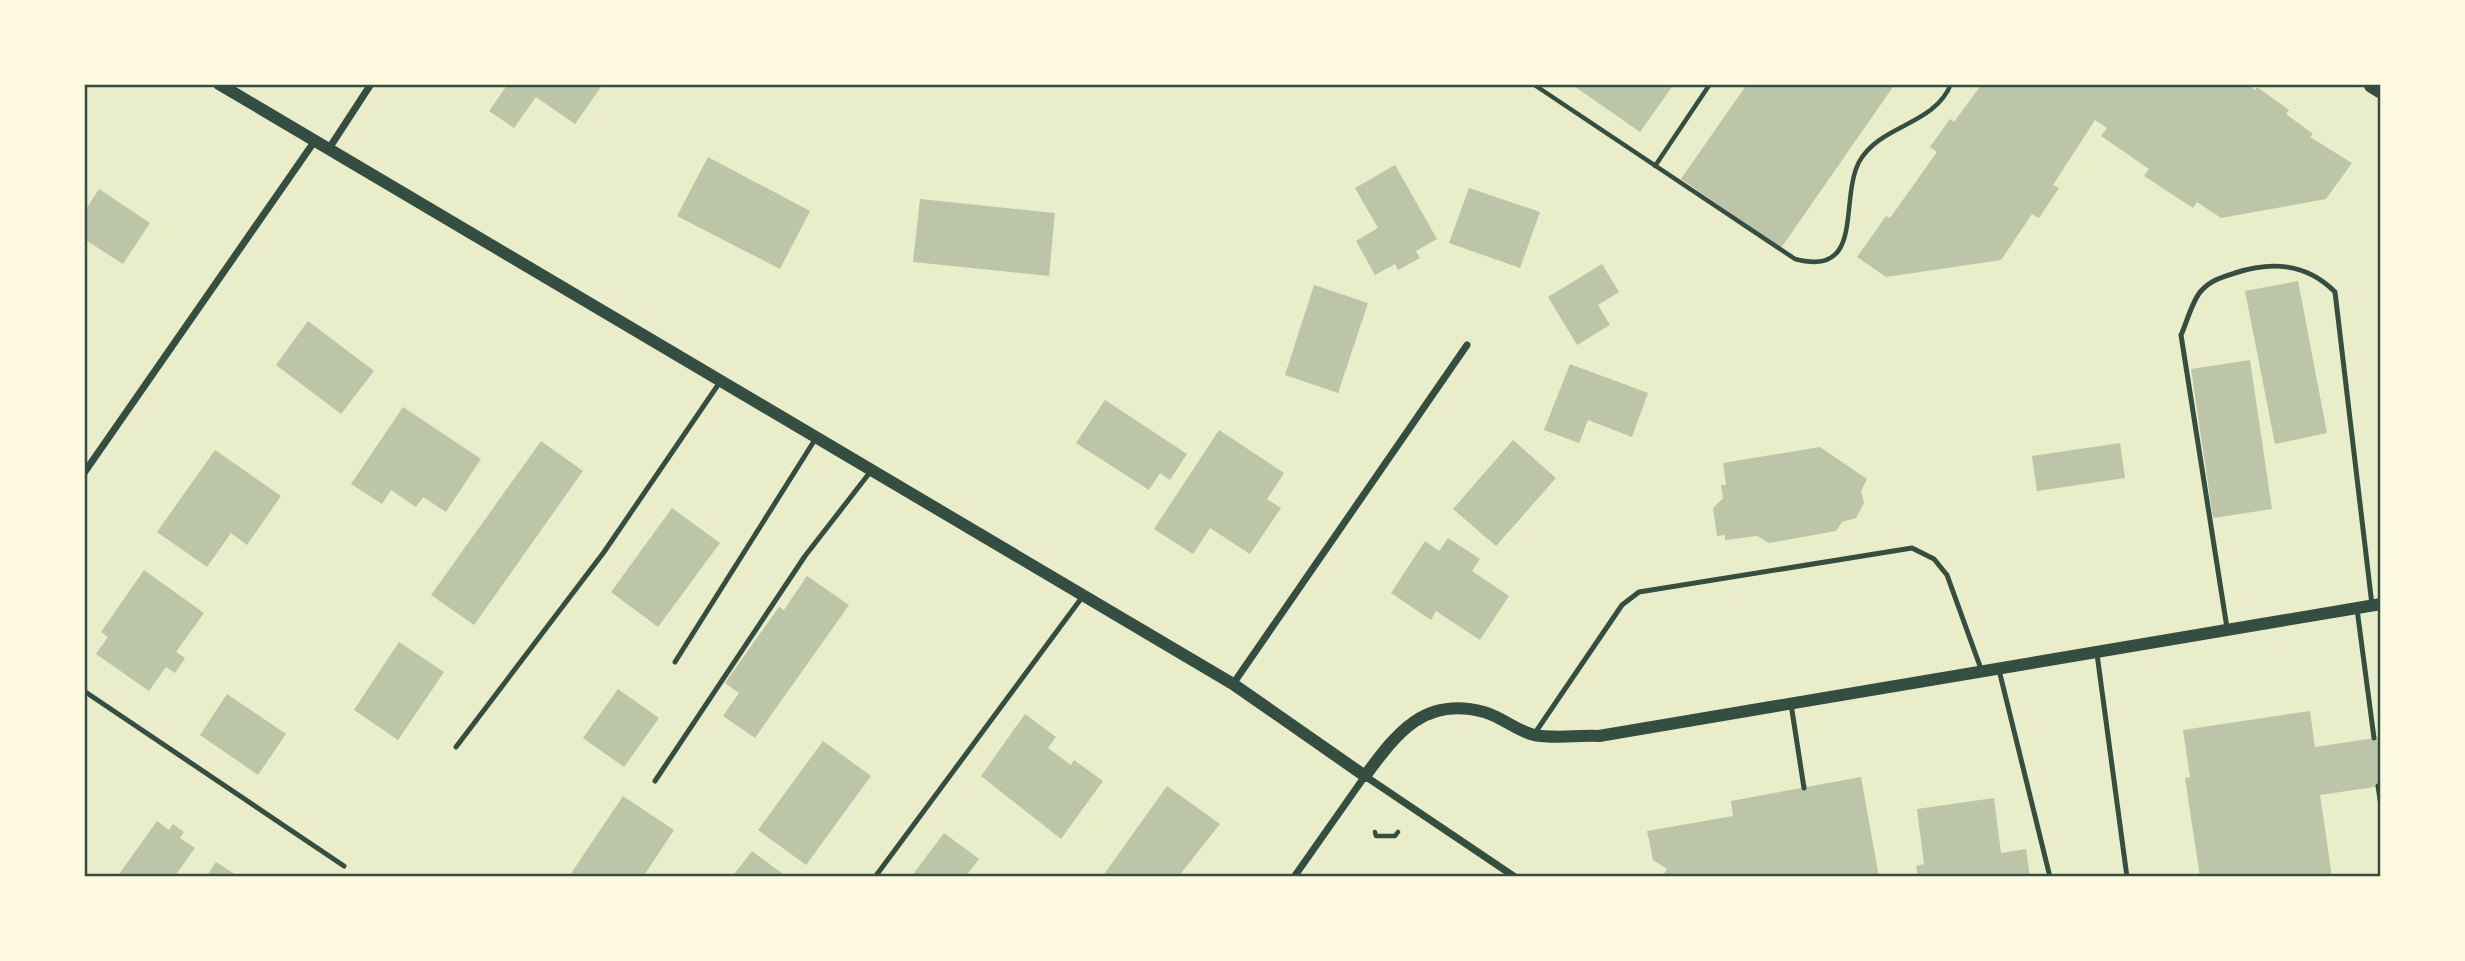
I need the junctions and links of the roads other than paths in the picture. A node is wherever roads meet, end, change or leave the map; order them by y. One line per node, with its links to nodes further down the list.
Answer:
1 (219, 84): 5 (street)
2 (371, 84): 6 (street)
3 (2374, 84): 4 (highway)
4 (2381, 89)
5 (314, 142): 6 (street); 11 (street)
6 (328, 150): 8 (street)
7 (1467, 345): 20 (street)
8 (720, 382): 9 (street); 25 (lane)
9 (816, 438): 10 (street); 17 (lane)
10 (871, 471): 12 (street); 27 (lane)
11 (84, 473)
12 (1083, 596): 20 (street); 32 (lane)
13 (2376, 605): 14 (street); 15 (lane)
14 (2357, 608): 15 (street); 24 (lane)
15 (2227, 628): 16 (street)
16 (2096, 650): 18 (street); 36 (lane)
17 (675, 662)
18 (1998, 667): 19 (street); 35 (lane)
19 (1981, 669): 22 (street); 23 (lane)
20 (1233, 684): 26 (street)
21 (84, 691): 31 (lane)
22 (1791, 702): 23 (street); 29 (lane)
23 (1534, 735): 26 (street)
24 (2374, 738)
25 (456, 747)
26 (1365, 776): 33 (street); 34 (street)
27 (655, 781)
28 (2378, 786): 30 (lane)
29 (1804, 788)
30 (2381, 806)
31 (344, 866)
32 (875, 877)
33 (1294, 877)
34 (1515, 877)
35 (2050, 877)
36 (2127, 877)

